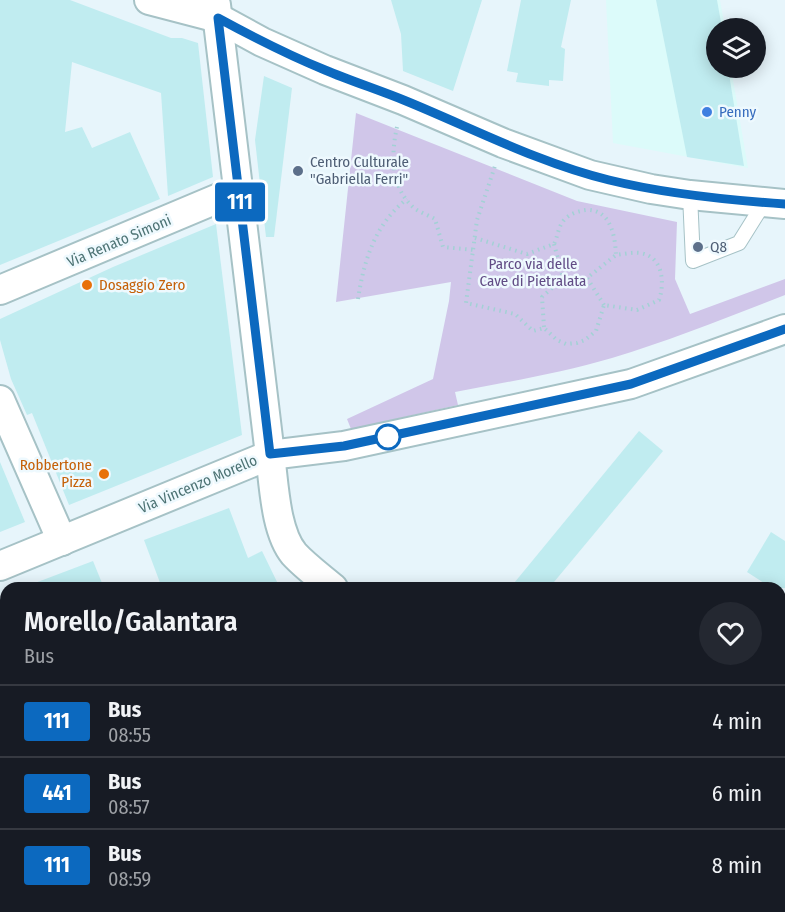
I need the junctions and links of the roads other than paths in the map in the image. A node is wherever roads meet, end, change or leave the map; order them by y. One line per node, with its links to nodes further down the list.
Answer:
1 (149, 0): 2 (street)
2 (217, 9): 3 (street); 4 (street)
3 (238, 190): 6 (street, Via Renato Simoni); 9 (street)
4 (690, 195): 5 (street); 5 (lane)
5 (775, 203)
6 (0, 290)
7 (785, 329): 9 (street, Via Vincenzo Morello)
8 (0, 400): 10 (street)
9 (270, 454): 10 (street, Via Vincenzo Morello); 12 (street)
10 (62, 541): 11 (street, Via Vincenzo Morello)
11 (0, 566)
12 (326, 582)

